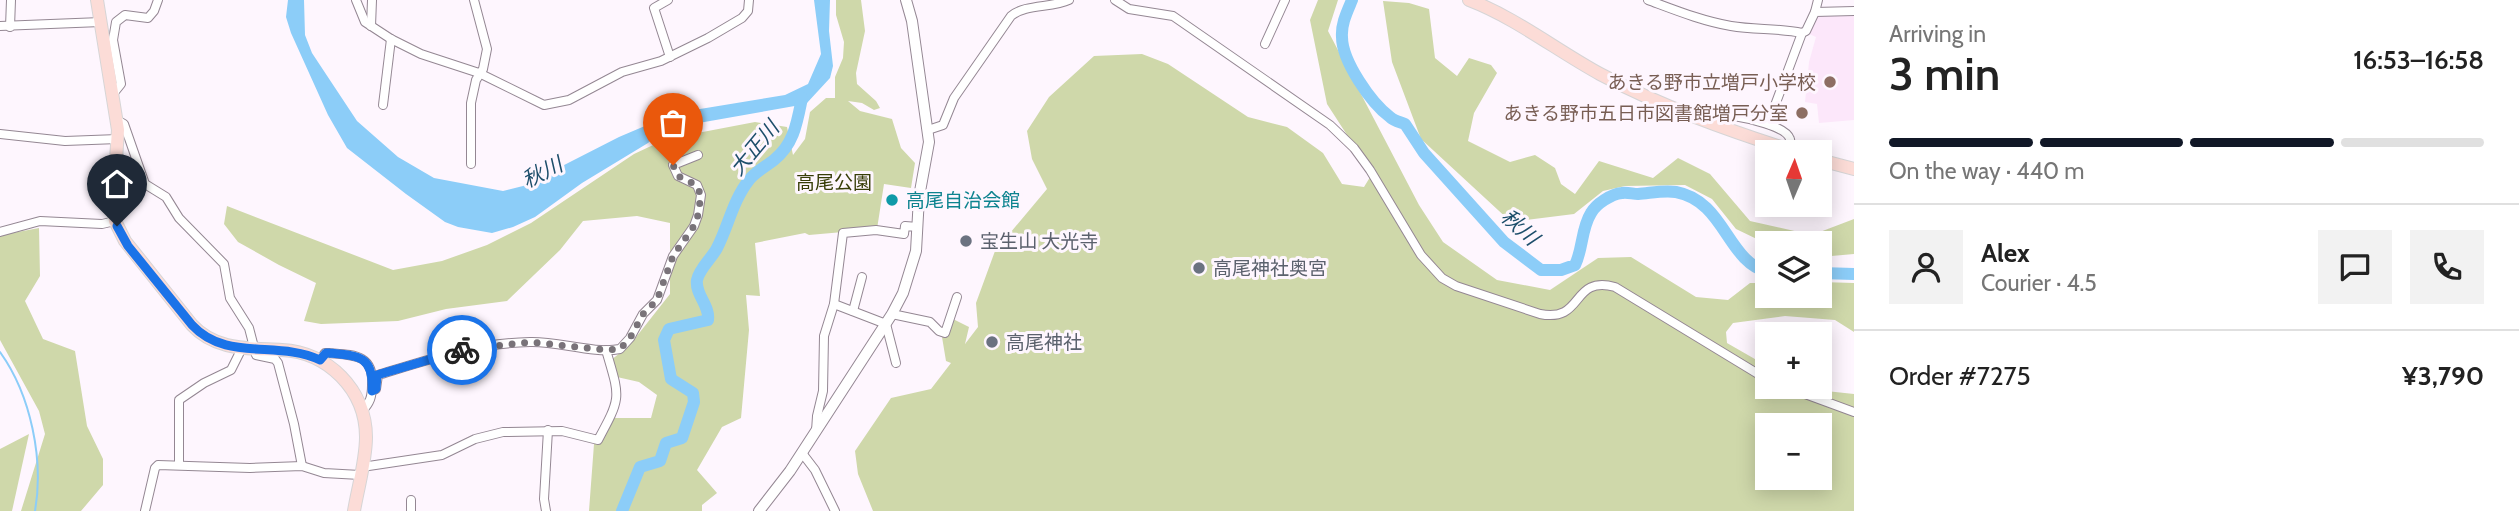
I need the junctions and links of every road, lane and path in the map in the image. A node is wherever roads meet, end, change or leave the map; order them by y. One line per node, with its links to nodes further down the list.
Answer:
1 (11, 0): 21 (street)
2 (97, 0): 18 (main road)
3 (158, 0): 27 (street)
4 (356, 0): 20 (street)
5 (372, 0): 20 (street)
6 (474, 0): 26 (street)
7 (668, 0): 25 (street)
8 (749, 0): 25 (street)
9 (906, 0): 32 (street)
10 (1069, 0): 32 (street)
11 (1115, 0): 53 (street)
12 (1285, 0): 24 (street)
13 (1469, 0): 31 (main road)
14 (1648, 0): 22 (street)
15 (1818, 0): 17 (street)
16 (1854, 11): 17 (street)
17 (1815, 12): 22 (street)
18 (101, 22): 21 (street); 27 (main road)
19 (0, 26): 21 (street)
20 (371, 26): 23 (street)
21 (10, 27)
22 (1802, 33): 30 (street)
23 (391, 39): 26 (street); 28 (street)
24 (1265, 44)
25 (670, 57): 26 (street)
26 (479, 73): 39 (street)
27 (113, 94): 29 (main road)
28 (383, 105)
29 (117, 120): 34 (main road); 49 (street)
30 (1768, 124): 31 (street); 36 (street)
31 (1726, 127): 35 (main road)
32 (928, 131): 42 (street)
33 (0, 134): 34 (street)
34 (118, 139): 41 (main road)
35 (1762, 140)
36 (1790, 140)
37 (698, 155): 50 (street)
38 (1832, 163): 40 (main road)
39 (471, 164)
40 (1854, 169)
41 (115, 221): 43 (street); 49 (main road)
42 (918, 227): 46 (street); 48 (street)
43 (0, 232)
44 (862, 277): 47 (street)
45 (957, 297): 48 (street)
46 (834, 304): 47 (street); 59 (street)
47 (853, 312): 48 (street)
48 (889, 319): 52 (street); 59 (street)
49 (248, 348): 51 (main road); 61 (street); 62 (street)
50 (606, 350): 54 (street); 58 (street)
51 (320, 360): 54 (street); 56 (main road)
52 (896, 363)
53 (1755, 372)
54 (372, 391): 56 (street)
55 (1819, 399): 57 (street)
56 (362, 411): 63 (main road)
57 (1854, 412)
58 (548, 430): 63 (street); 69 (street)
59 (816, 431): 60 (street)
60 (802, 453): 65 (street); 70 (street)
61 (179, 464): 62 (street); 66 (street)
62 (302, 466): 63 (street)
63 (361, 471): 67 (main road)
64 (411, 500): 68 (street)
65 (761, 510)
66 (145, 511)
67 (354, 511)
68 (411, 511)
69 (546, 511)
70 (835, 511)

